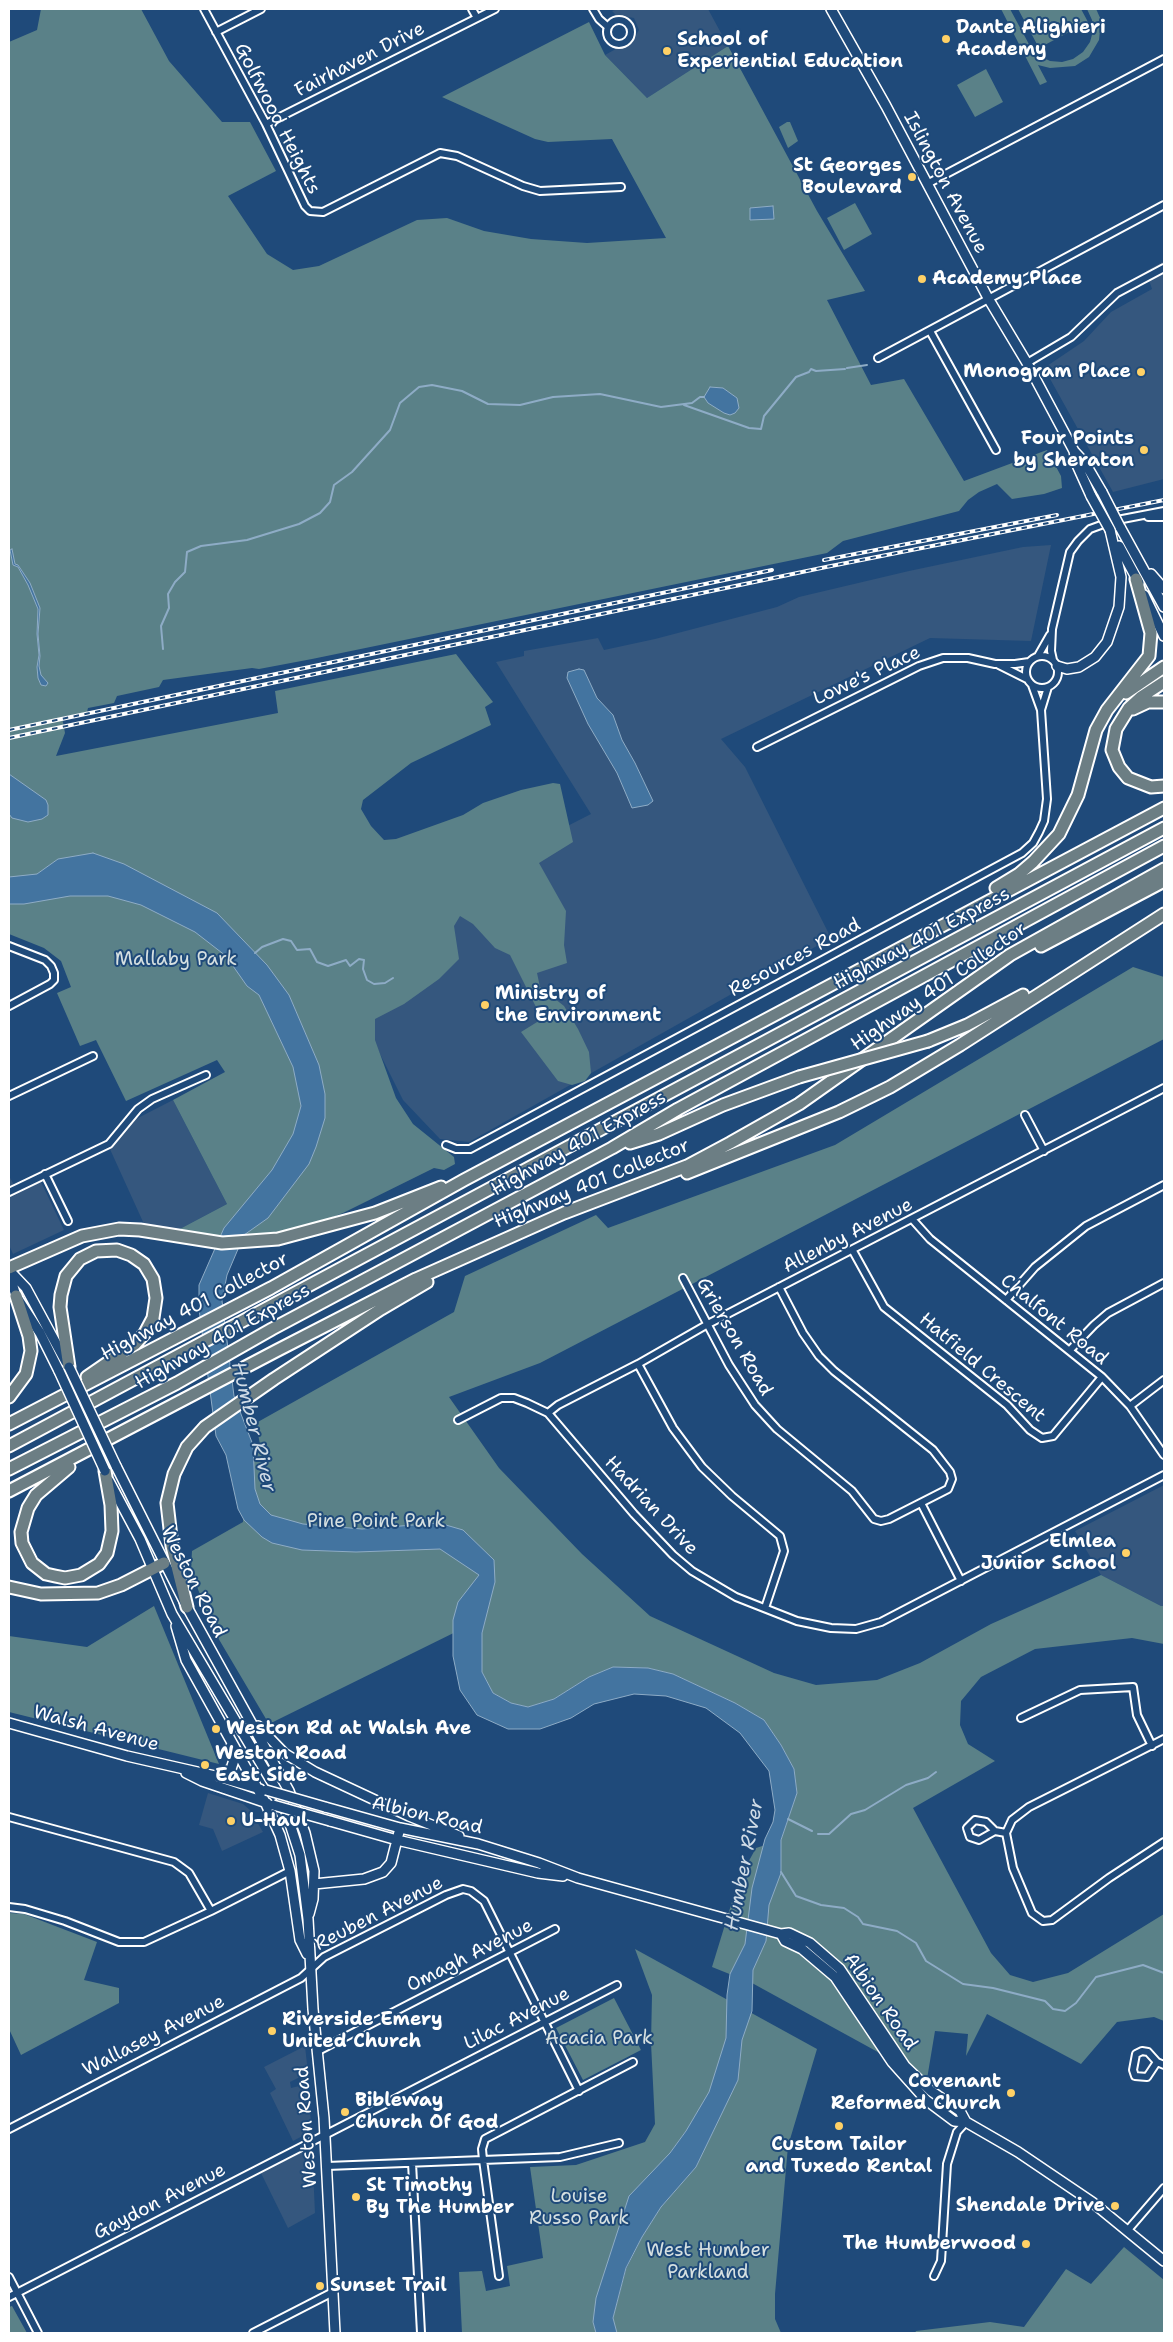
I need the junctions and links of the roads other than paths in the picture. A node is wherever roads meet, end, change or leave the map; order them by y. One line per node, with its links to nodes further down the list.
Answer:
1 (204, 9): 9 (street, Golfwood Heights)
2 (261, 9): 9 (street)
3 (472, 9): 7 (street)
4 (495, 9): 7 (street, Fairhaven Drive)
5 (593, 9): 8 (street)
6 (831, 9): 12 (main road, Islington Avenue)
7 (477, 18): 11 (street, Fairhaven Drive)
8 (608, 27)
9 (216, 32): 11 (street, Golfwood Heights)
10 (1164, 58): 12 (street)
11 (266, 124): 13 (street, Golfwood Heights)
12 (927, 184): 16 (main road, Islington Avenue)
13 (621, 187)
14 (1164, 205): 16 (street)
15 (1164, 268): 19 (street)
16 (988, 298): 17 (street); 19 (main road, Islington Avenue)
17 (930, 331): 18 (street); 20 (street)
18 (878, 358)
19 (1027, 363): 21 (main road, Islington Avenue)
20 (996, 450)
21 (1074, 451): 25 (main road, Islington Avenue, bridge); 26 (main road, Islington Avenue, bridge)
22 (1164, 511): 24 (street)
23 (1164, 517): 24 (street)
24 (1124, 518): 30 (street)
25 (1110, 530): 27 (main road, Islington Avenue); 34 (main road)
26 (1143, 566): 28 (main road); 29 (main road, Islington Avenue)
27 (1136, 579): 31 (main road, Islington Avenue); 43 (highway)
28 (1164, 589)
29 (1164, 607)
30 (1052, 630): 32 (street); 34 (street)
31 (1164, 636)
32 (1038, 656): 33 (street); 34 (street)
33 (1029, 662): 35 (street, Lowe's Place); 37 (street)
34 (1055, 663): 40 (street)
35 (995, 664): 37 (street, Lowe's Place); 45 (street, Lowe's Place)
36 (1164, 667): 43 (highway)
37 (1027, 679): 39 (street)
38 (1164, 682): 44 (highway)
39 (1032, 685): 40 (street); 42 (street, Resources Road)
40 (1048, 687): 42 (street, Resources Road)
41 (1164, 702): 44 (highway)
42 (1041, 710): 62 (street, Resources Road)
43 (1107, 710): 53 (highway)
44 (1122, 718): 46 (highway)
45 (757, 747)
46 (1164, 786)
47 (1164, 808): 53 (highway, Highway 401 Collector)
48 (1164, 828): 93 (highway, Highway 401 Express)
49 (1164, 846): 63 (highway, Highway 401 Express)
50 (1164, 869): 55 (highway, Highway 401 Collector)
51 (1164, 881): 55 (highway)
52 (1163, 913): 63 (highway, bridge); 66 (highway)
53 (929, 932): 67 (highway, Highway 401 Collector)
54 (9, 946): 56 (street)
55 (952, 996): 66 (highway, Highway 401 Collector)
56 (9, 1006)
57 (93, 1056): 60 (street)
58 (206, 1075): 65 (street)
59 (1164, 1088): 64 (street, Allenby Avenue)
60 (9, 1096)
61 (1025, 1114): 64 (street)
62 (446, 1145)
63 (612, 1148): 95 (highway, Highway 401 Express)
64 (1044, 1151): 70 (street, Allenby Avenue)
65 (45, 1174): 69 (street); 71 (street)
66 (663, 1176): 72 (highway, Highway 401 Collector)
67 (464, 1180): 74 (highway); 86 (highway, Highway 401 Collector)
68 (1164, 1185): 79 (street)
69 (9, 1192)
70 (913, 1220): 73 (street, Allenby Avenue); 79 (street, Chalfont Road)
71 (68, 1221)
72 (483, 1248): 92 (highway, Highway 401 Collector); 104 (highway)
73 (853, 1251): 77 (street, Allenby Avenue); 84 (street, Hatfield Crescent)
74 (9, 1270): 78 (main road, Weston Road); 83 (main road, Weston Road)
75 (683, 1278): 80 (street, Grierson Road)
76 (1164, 1283): 81 (street)
77 (779, 1287): 80 (street, Allenby Avenue); 99 (street)
78 (16, 1296): 83 (main road, Weston Road); 87 (highway)
79 (1006, 1300): 81 (street, Chalfont Road)
80 (708, 1324): 82 (street, Allenby Avenue); 99 (street, Grierson Road)
81 (1070, 1350): 84 (street, Chalfont Road)
82 (638, 1364): 89 (street, Allenby Avenue); 105 (street)
83 (64, 1369): 86 (highway); 96 (main road, Weston Road, bridge); 100 (main road, Weston Road, bridge)
84 (1102, 1377): 88 (street, Chalfont Road)
85 (1164, 1380): 88 (street)
86 (62, 1396): 91 (highway, Highway 401 Collector)
87 (9, 1397)
88 (1130, 1406): 94 (street, Chalfont Road)
89 (548, 1413): 90 (street, Hadrian Drive); 105 (street, Hadrian Drive)
90 (458, 1420)
91 (9, 1424)
92 (110, 1439): 96 (highway); 98 (highway, Highway 401 Collector)
93 (9, 1446)
94 (1164, 1455)
95 (9, 1469)
96 (104, 1472): 101 (main road, Weston Road)
97 (1164, 1475): 102 (street, Hadrian Drive)
98 (9, 1491)
99 (921, 1503): 102 (street)
100 (164, 1563): 101 (highway); 104 (main road, Weston Road)
101 (152, 1570): 103 (highway); 106 (main road, Weston Road)
102 (961, 1581): 105 (street, Hadrian Drive)
103 (9, 1587)
104 (186, 1607): 107 (main road, Weston Road)
105 (765, 1608)
106 (172, 1614): 110 (main road); 129 (main road, Weston Road)
107 (234, 1695): 123 (main road); 126 (main road, Weston Road)
108 (1021, 1718): 112 (street)
109 (9, 1723): 113 (main road, Walsh Avenue)
110 (228, 1736): 114 (main road); 115 (main road)
111 (1164, 1739): 112 (street)
112 (1152, 1746): 120 (street)
113 (174, 1767): 114 (main road, Walsh Avenue); 116 (main road, Walsh Avenue)
114 (215, 1776): 115 (main road, Walsh Avenue)
115 (262, 1789): 116 (main road); 118 (main road, Albion Road, bridge)
116 (269, 1803): 121 (main road, Albion Road, bridge); 124 (main road)
117 (9, 1817): 128 (street)
118 (400, 1828): 121 (main road); 123 (main road, Albion Road)
119 (995, 1831): 120 (street)
120 (1006, 1833): 122 (street)
121 (396, 1840): 125 (main road, Albion Road); 126 (main road)
122 (1164, 1842)
123 (478, 1844): 125 (main road, Albion Road)
124 (290, 1871): 128 (street); 132 (main road)
125 (578, 1878): 140 (main road, Albion Road)
126 (314, 1884): 129 (main road, Weston Road)
127 (9, 1907): 128 (street)
128 (211, 1911)
129 (308, 1919): 132 (main road, Weston Road)
130 (555, 1929): 131 (street, Omagh Avenue)
131 (508, 1952): 133 (street, Reuben Avenue); 135 (street); 136 (street, Omagh Avenue)
132 (309, 1959): 133 (main road, Weston Road)
133 (310, 1968): 136 (main road, Weston Road); 141 (street, Wallasey Avenue)
134 (617, 1985): 135 (street, Lilac Avenue)
135 (543, 2022): 139 (street); 142 (street, Lilac Avenue)
136 (318, 2051): 142 (main road, Weston Road)
137 (633, 2062): 139 (street)
138 (1161, 2063): 138 (street)
139 (579, 2091): 144 (street)
140 (966, 2122): 148 (main road, Albion Road); 151 (street)
141 (9, 2128)
142 (325, 2135): 146 (main road, Weston Road); 154 (street, Gaydon Avenue)
143 (619, 2143): 144 (street)
144 (483, 2160): 145 (street); 150 (street)
145 (412, 2163): 146 (street); 159 (street)
146 (327, 2166): 153 (main road, Weston Road)
147 (1164, 2188): 148 (street)
148 (1127, 2231): 149 (main road, Albion Road)
149 (1164, 2262)
150 (499, 2276)
151 (934, 2276)
152 (9, 2277): 154 (street)
153 (333, 2292): 157 (street); 158 (main road, Weston Road)
154 (17, 2293): 155 (street, Gaydon Avenue); 156 (street)
155 (9, 2297)
156 (38, 2333)
157 (254, 2333)
158 (335, 2333)
159 (421, 2333)

